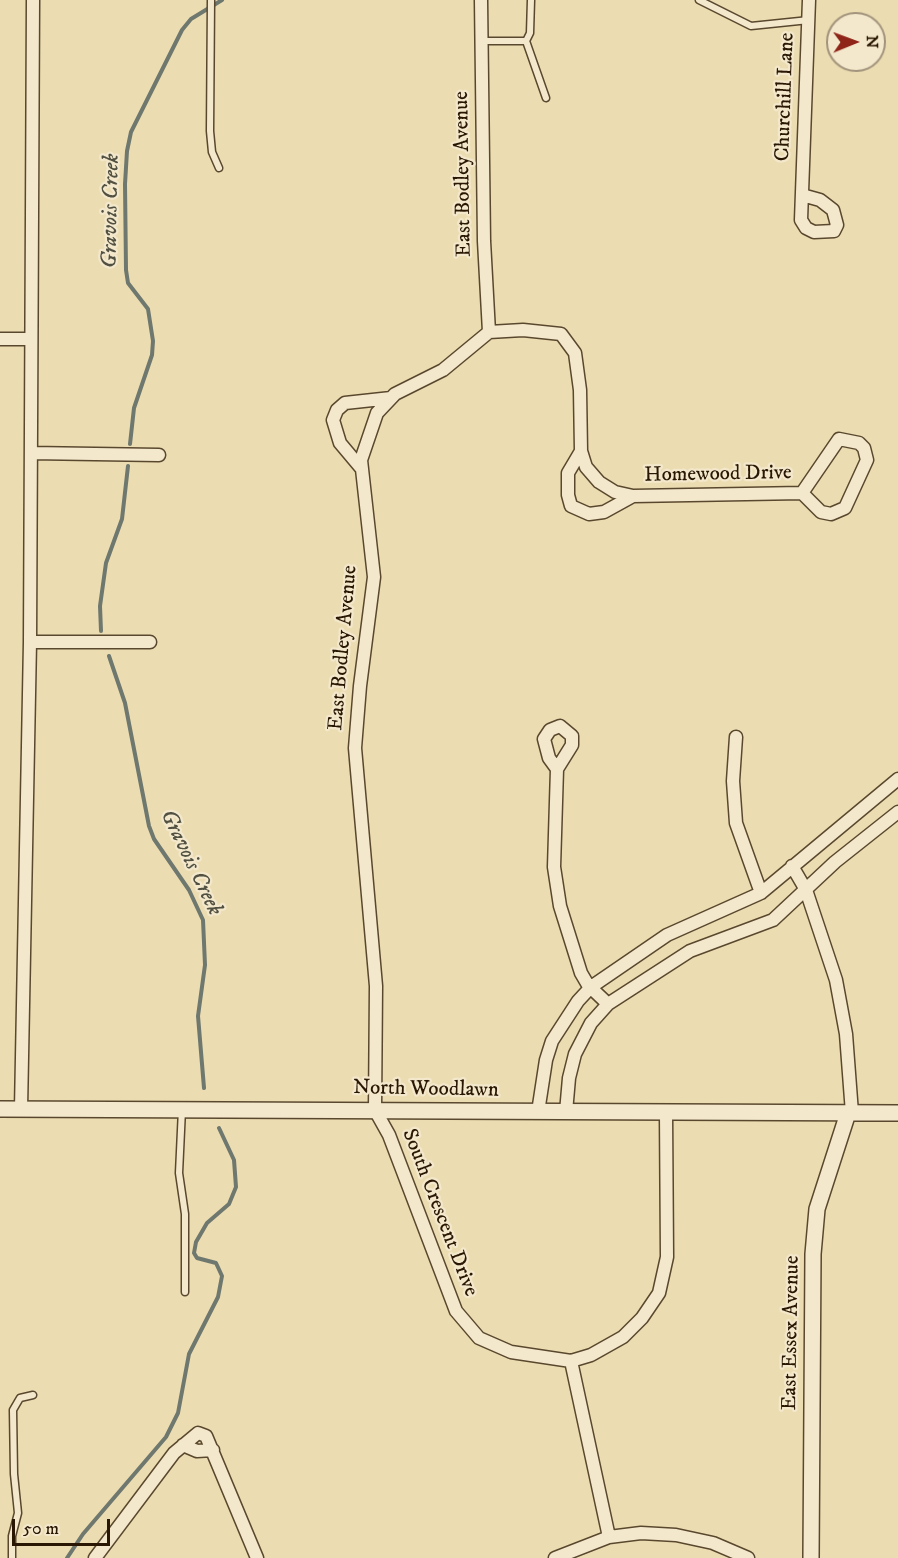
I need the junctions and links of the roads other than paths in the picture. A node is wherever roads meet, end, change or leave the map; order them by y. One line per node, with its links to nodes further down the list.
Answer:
1 (33, 0): 15 (street)
2 (481, 0): 8 (street, East Bodley Avenue)
3 (531, 0): 9 (lane)
4 (699, 0): 7 (lane)
5 (809, 0): 7 (street, Churchill Lane)
6 (211, 1): 11 (lane)
7 (809, 20): 12 (street, Churchill Lane)
8 (482, 41): 9 (lane); 13 (street, East Bodley Avenue)
9 (526, 41): 10 (lane)
10 (546, 98)
11 (219, 168)
12 (802, 195)
13 (489, 332): 16 (street, East Bodley Avenue); 17 (street, Homewood Drive)
14 (0, 339): 15 (street)
15 (30, 339): 18 (street)
16 (391, 398): 20 (street, East Bodley Avenue); 20 (street)
17 (581, 451): 22 (street, Homewood Drive); 22 (street, Homewood Drive)
18 (31, 453): 19 (street); 23 (street)
19 (159, 455)
20 (361, 468): 37 (street, East Bodley Avenue)
21 (802, 493): 21 (street, Homewood Drive); 22 (street, Homewood Drive)
22 (633, 496)
23 (30, 642): 24 (street); 35 (street)
24 (150, 642)
25 (736, 737): 31 (street)
26 (557, 769): 32 (street)
27 (898, 778): 29 (street)
28 (898, 812): 30 (street)
29 (792, 866): 30 (street, East Essex Avenue); 31 (street)
30 (806, 890): 33 (street); 41 (street, East Essex Avenue)
31 (761, 893): 32 (street)
32 (591, 987): 33 (street); 38 (street)
33 (608, 1004): 39 (street)
34 (0, 1109): 35 (street, North Woodlawn)
35 (21, 1109): 36 (street, North Woodlawn)
36 (182, 1109): 37 (street, North Woodlawn); 43 (lane)
37 (375, 1110): 38 (street, North Woodlawn); 44 (street, South Crescent Drive)
38 (537, 1112): 39 (street, North Woodlawn)
39 (566, 1112): 40 (street, North Woodlawn)
40 (666, 1113): 41 (street, North Woodlawn); 44 (street)
41 (850, 1113): 42 (street, North Woodlawn); 52 (street, East Essex Avenue)
42 (898, 1113)
43 (185, 1292)
44 (571, 1361): 46 (street)
45 (33, 1395): 47 (lane)
46 (609, 1537): 50 (street); 51 (street)
47 (12, 1558)
48 (95, 1558): 49 (street)
49 (257, 1558)
50 (555, 1558)
51 (748, 1558)
52 (811, 1558)

